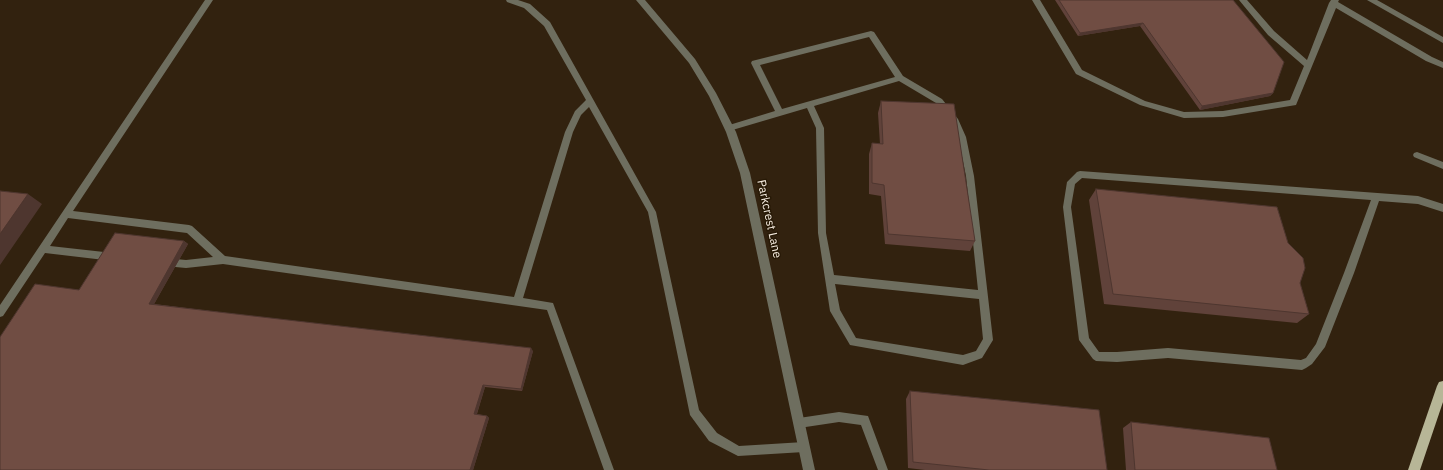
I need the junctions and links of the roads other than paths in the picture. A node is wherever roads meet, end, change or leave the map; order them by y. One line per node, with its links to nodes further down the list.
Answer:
1 (208, 0): 20 (lane)
2 (510, 0): 12 (lane)
3 (640, 0): 15 (street, Parkcrest Lane)
4 (1036, 0): 9 (lane)
5 (1243, 0): 9 (lane)
6 (1370, 0): 8 (lane)
7 (1334, 1): 9 (lane); 10 (lane)
8 (1443, 40)
9 (1308, 65)
10 (1443, 65)
11 (900, 78): 13 (lane); 14 (lane); 26 (lane)
12 (590, 102): 27 (lane); 31 (lane)
13 (809, 105): 14 (lane); 25 (lane)
14 (780, 113): 15 (lane)
15 (729, 128): 30 (street, Parkcrest Lane)
16 (1416, 155): 17 (lane)
17 (1443, 166)
18 (1376, 197): 18 (lane); 19 (lane)
19 (1443, 208)
20 (66, 214): 21 (lane); 23 (lane)
21 (42, 249): 22 (lane); 28 (lane)
22 (126, 258)
23 (224, 260): 24 (lane); 27 (lane)
24 (156, 261)
25 (830, 279): 26 (lane); 26 (lane)
26 (983, 295)
27 (517, 301): 32 (lane)
28 (0, 313)
29 (1443, 386): 35 (main road)
30 (799, 423): 31 (street, Parkcrest Lane); 34 (lane)
31 (804, 447): 33 (street, Parkcrest Lane)
32 (609, 470)
33 (809, 470)
34 (883, 470)
35 (1414, 470)

